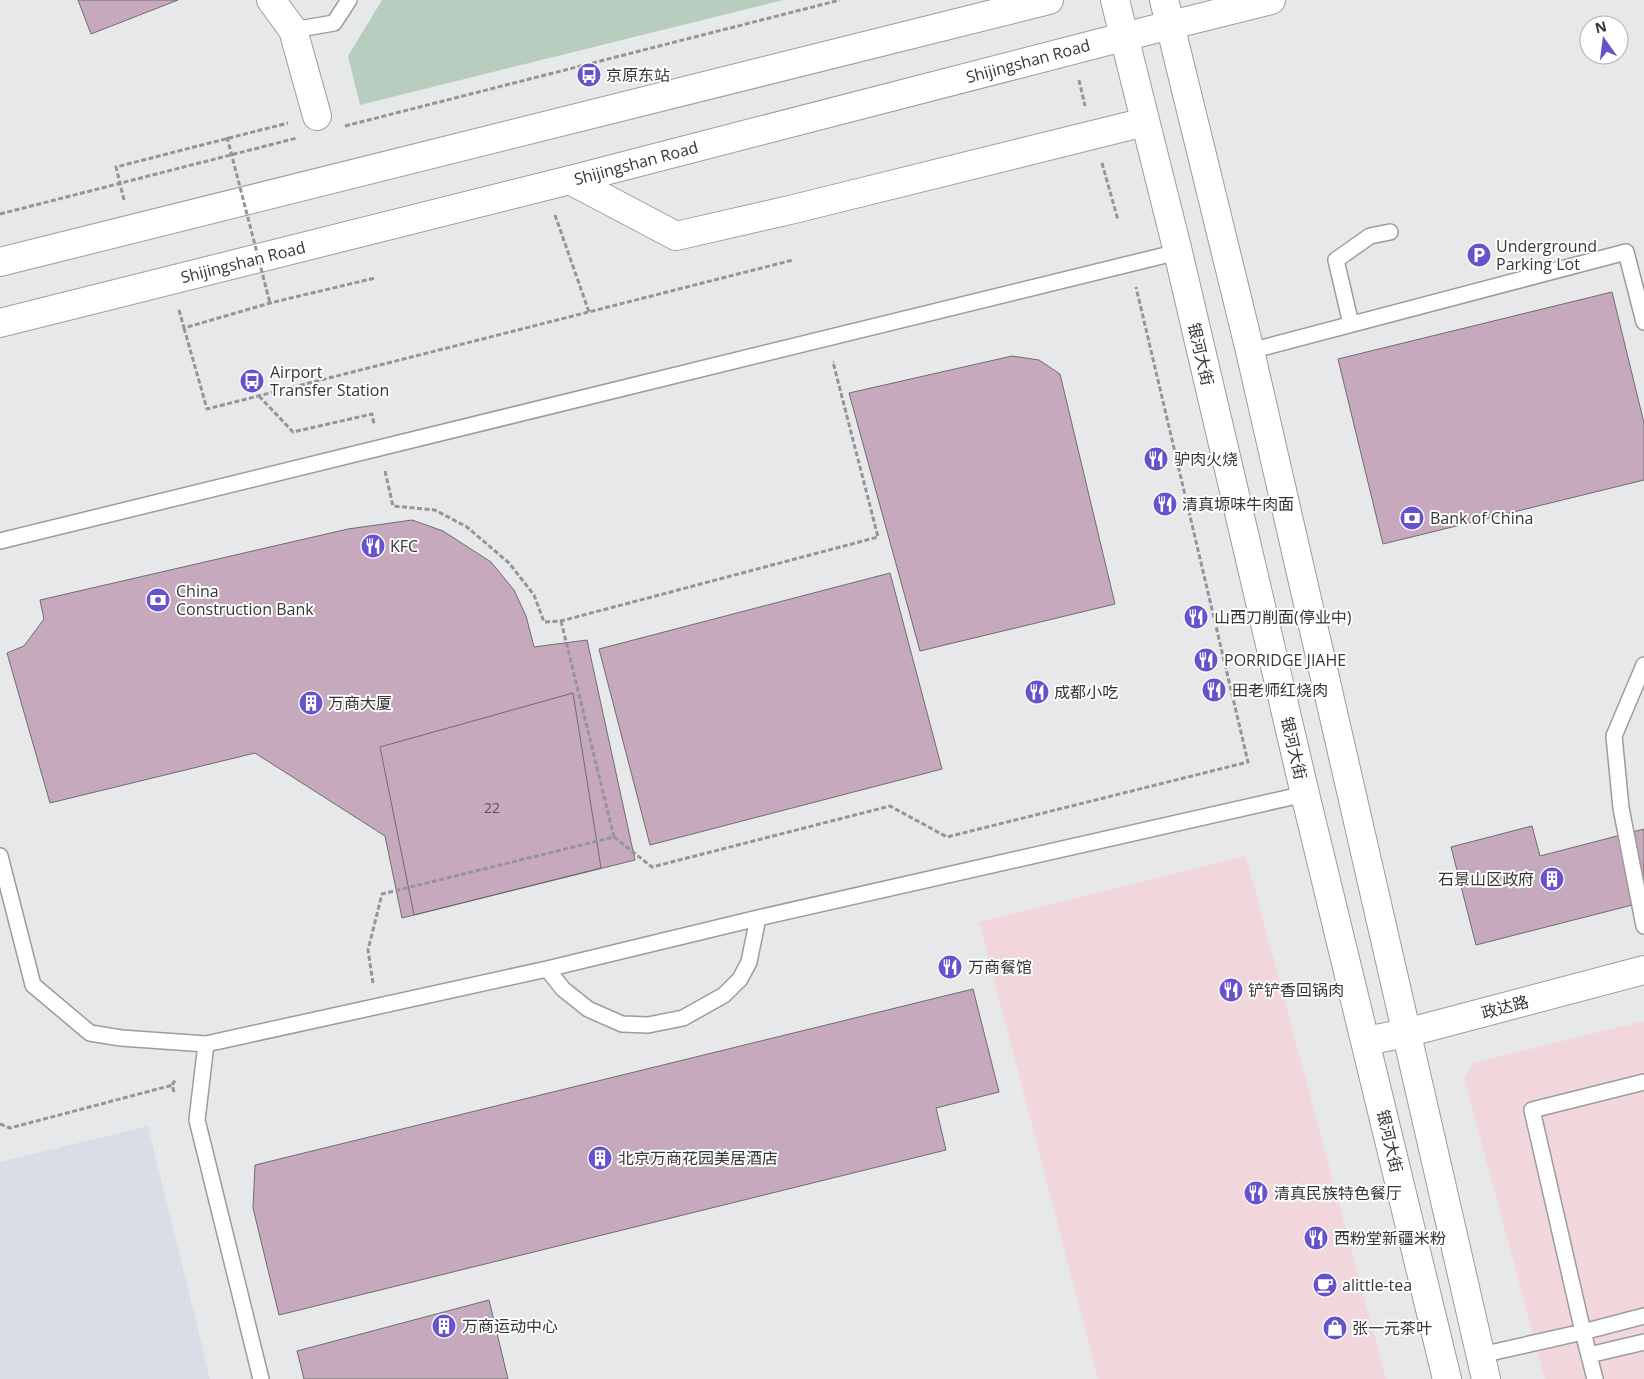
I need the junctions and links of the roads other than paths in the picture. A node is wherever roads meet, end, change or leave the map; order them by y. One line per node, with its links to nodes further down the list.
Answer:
1 (271, 0): 7 (main road)
2 (349, 0): 7 (lane)
3 (1049, 0): 14 (main road)
4 (1115, 0): 8 (main road, 银河大街)
5 (1271, 0): 6 (main road, Shijingshan Road)
6 (1167, 12): 8 (main road, Shijingshan Road); 18 (main road)
7 (293, 30): 10 (main road)
8 (1123, 37): 9 (main road, 银河大街); 11 (main road, Shijingshan Road)
9 (1145, 122): 11 (main road); 13 (main road, 银河大街)
10 (311, 126)
11 (570, 180): 16 (main road, Shijingshan Road)
12 (1390, 232): 17 (lane)
13 (1178, 252): 19 (lane); 21 (main road, 银河大街)
14 (0, 262)
15 (1644, 322): 17 (lane)
16 (0, 323)
17 (1351, 324): 18 (lane)
18 (1250, 351): 27 (main road)
19 (0, 541)
20 (1644, 666): 24 (lane)
21 (1305, 794): 23 (lane); 28 (main road, 银河大街)
22 (0, 856): 29 (lane)
23 (758, 918): 25 (lane); 25 (lane)
24 (1644, 926)
25 (547, 968): 29 (lane)
26 (1644, 970): 27 (main road, 政达路)
27 (1406, 1032): 28 (main road, 政达路); 35 (main road)
28 (1366, 1041): 37 (main road, 银河大街)
29 (200, 1044): 36 (lane)
30 (1644, 1082): 32 (lane)
31 (1644, 1316): 32 (lane)
32 (1583, 1332): 34 (lane); 35 (lane)
33 (1644, 1342): 34 (lane)
34 (1589, 1355): 38 (lane)
35 (1484, 1367)
36 (261, 1379)
37 (1447, 1379)
38 (1595, 1379)

